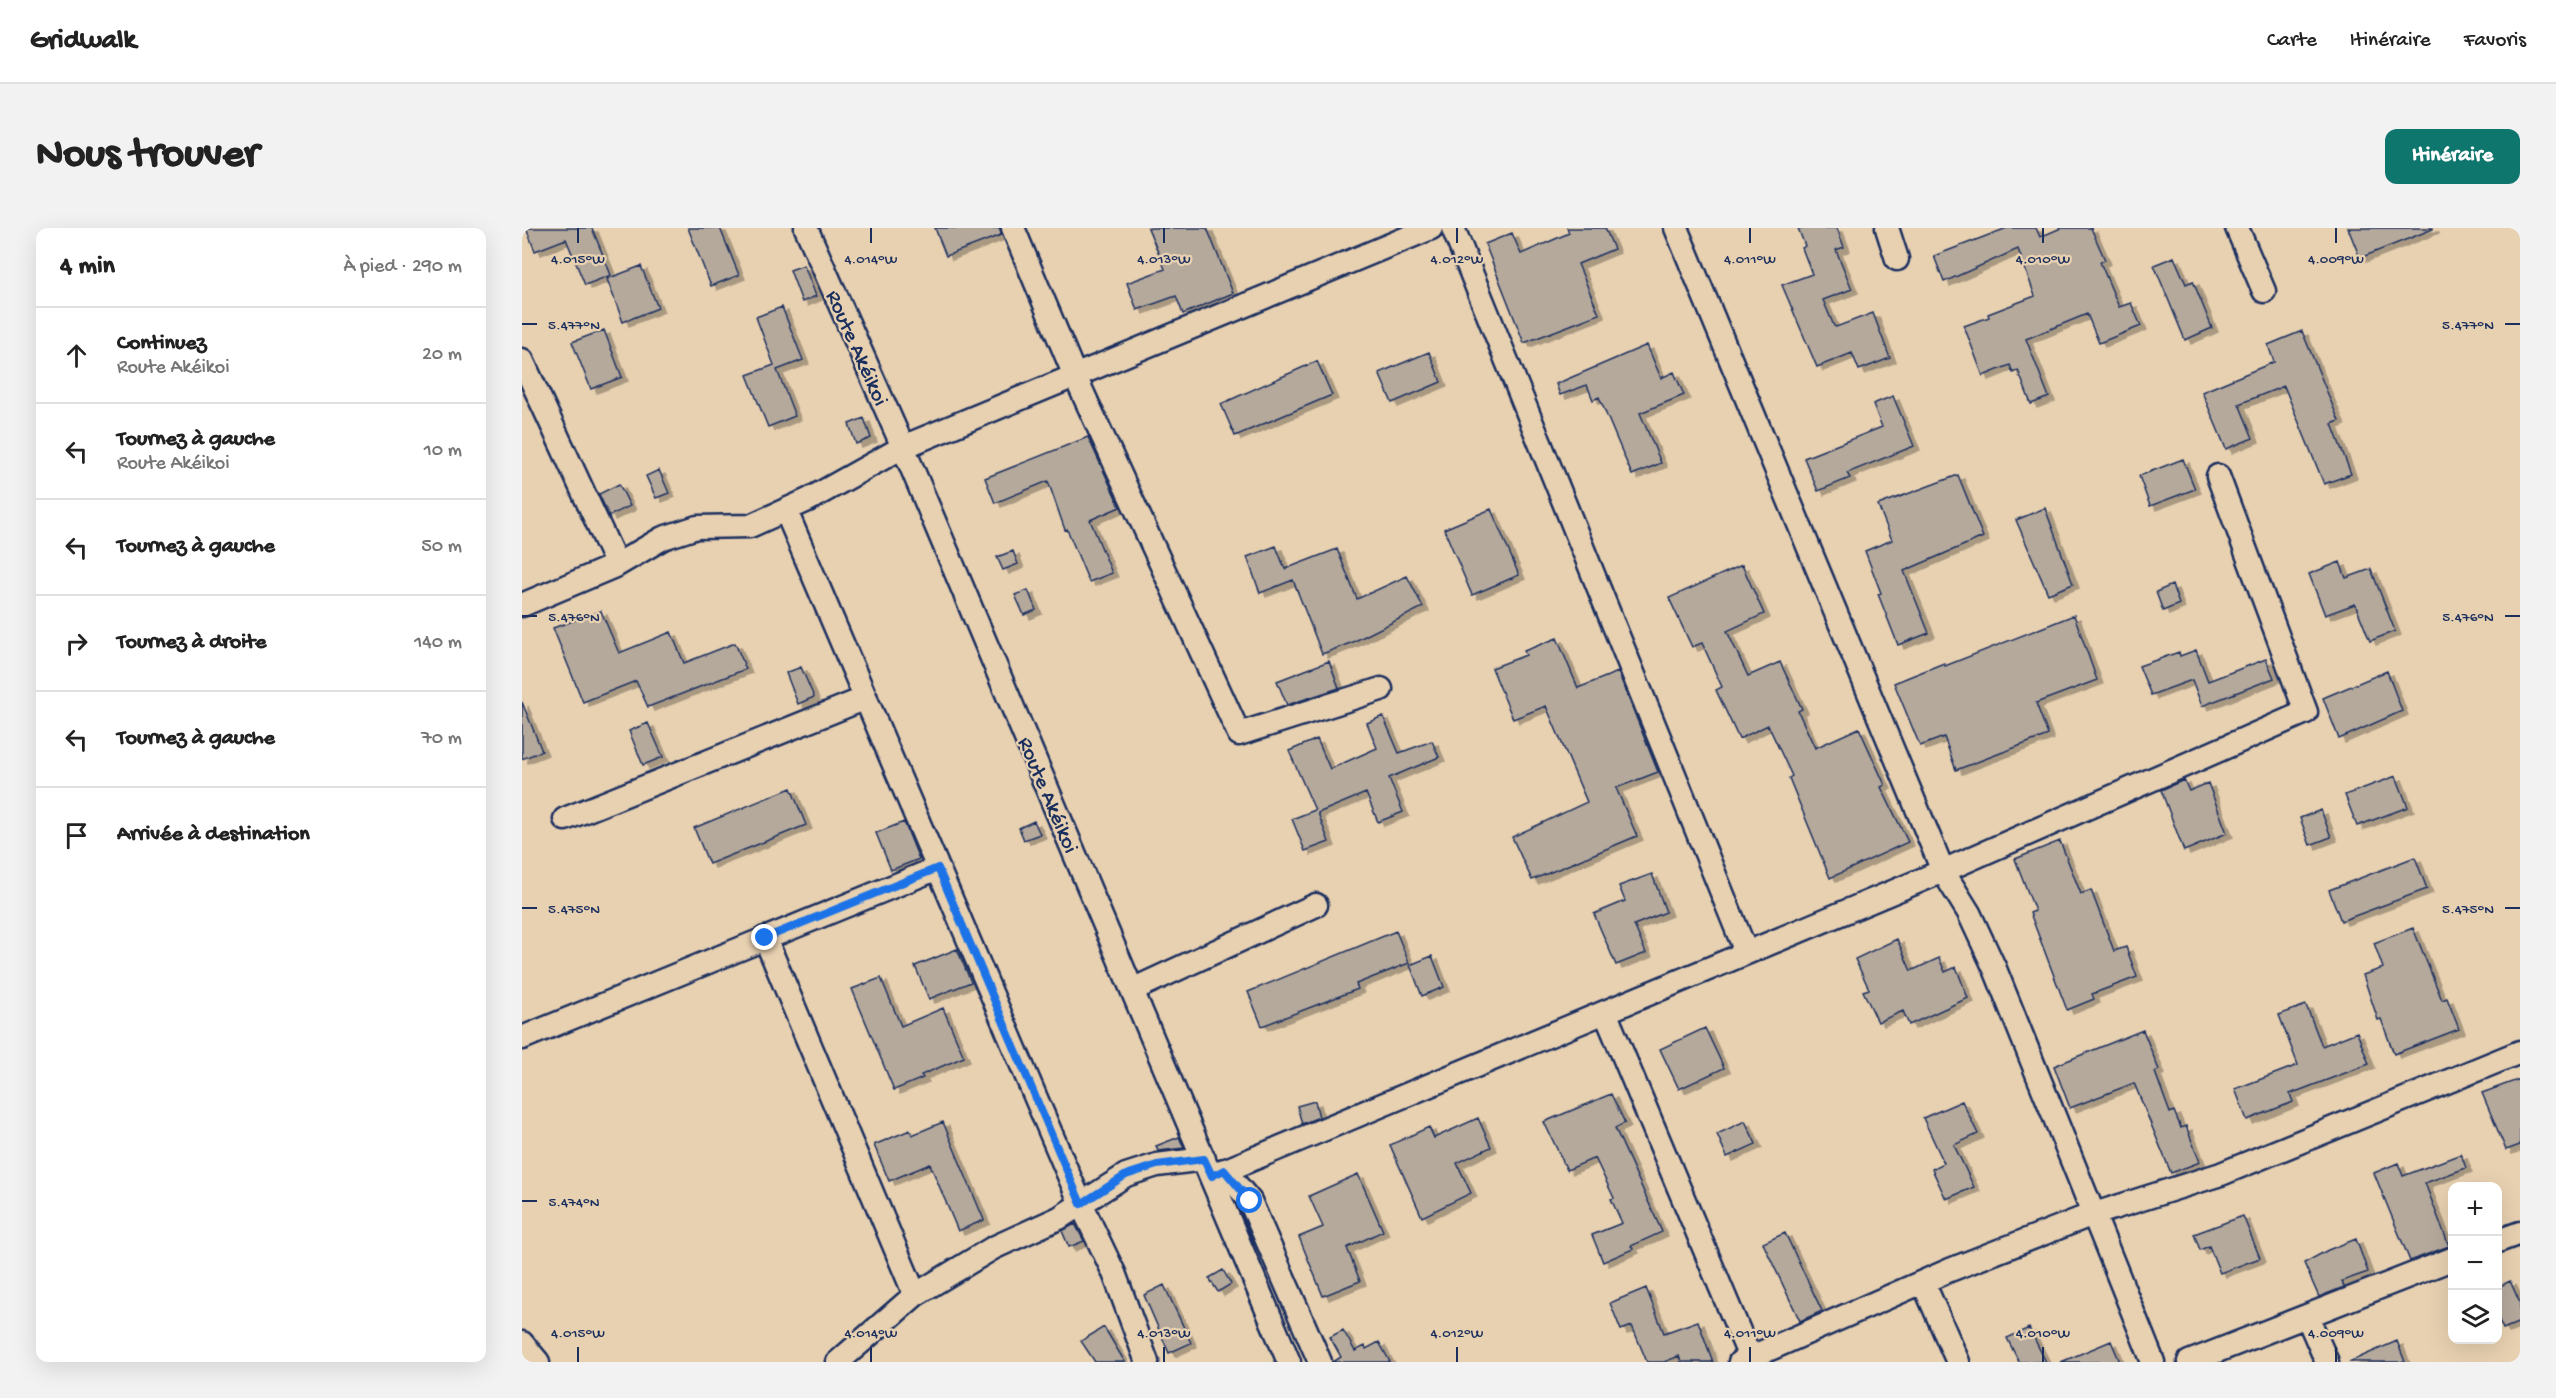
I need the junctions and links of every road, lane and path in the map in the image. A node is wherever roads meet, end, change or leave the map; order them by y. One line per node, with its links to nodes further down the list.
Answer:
1 (806, 228): 13 (street, Route Akéikoi)
2 (1013, 228): 11 (street)
3 (1431, 228): 11 (street)
4 (1453, 228): 25 (street)
5 (1676, 228): 22 (street)
6 (1887, 228): 8 (street)
7 (2237, 228): 9 (street)
8 (1897, 259)
9 (2264, 291)
10 (522, 360): 12 (street)
11 (1075, 376): 13 (street); 18 (street)
12 (528, 388): 16 (street)
13 (903, 447): 15 (street); 26 (street, Route Akéikoi)
14 (2218, 476): 22 (street)
15 (786, 511): 16 (street); 19 (street)
16 (617, 565): 17 (street)
17 (522, 604)
18 (1381, 689)
19 (866, 698): 20 (street); 21 (street)
20 (565, 819)
21 (938, 868): 24 (street); 31 (street)
22 (1943, 870): 25 (street); 32 (street)
23 (1316, 905): 26 (street)
24 (765, 938): 28 (street); 37 (street)
25 (1746, 952): 27 (street)
26 (1132, 990): 30 (street, Route Akéikoi)
27 (1605, 1012): 30 (street); 40 (street)
28 (522, 1038)
29 (2520, 1052): 32 (street)
30 (1213, 1168): 31 (street); 44 (street, Route Akéikoi); 45 (street, Route Akéikoi)
31 (1081, 1204): 37 (street); 43 (street)
32 (2093, 1215): 36 (street); 47 (street)
33 (2520, 1233): 34 (street)
34 (2502, 1240)
35 (2448, 1261): 38 (street)
36 (1923, 1282): 40 (street); 46 (street)
37 (915, 1295): 42 (street)
38 (2307, 1316): 48 (street); 49 (street)
39 (522, 1343): 41 (street)
40 (1748, 1361)
41 (538, 1362)
42 (838, 1362)
43 (1147, 1362)
44 (1289, 1362)
45 (1320, 1362)
46 (1958, 1362)
47 (2153, 1362)
48 (2188, 1362)
49 (2327, 1362)

